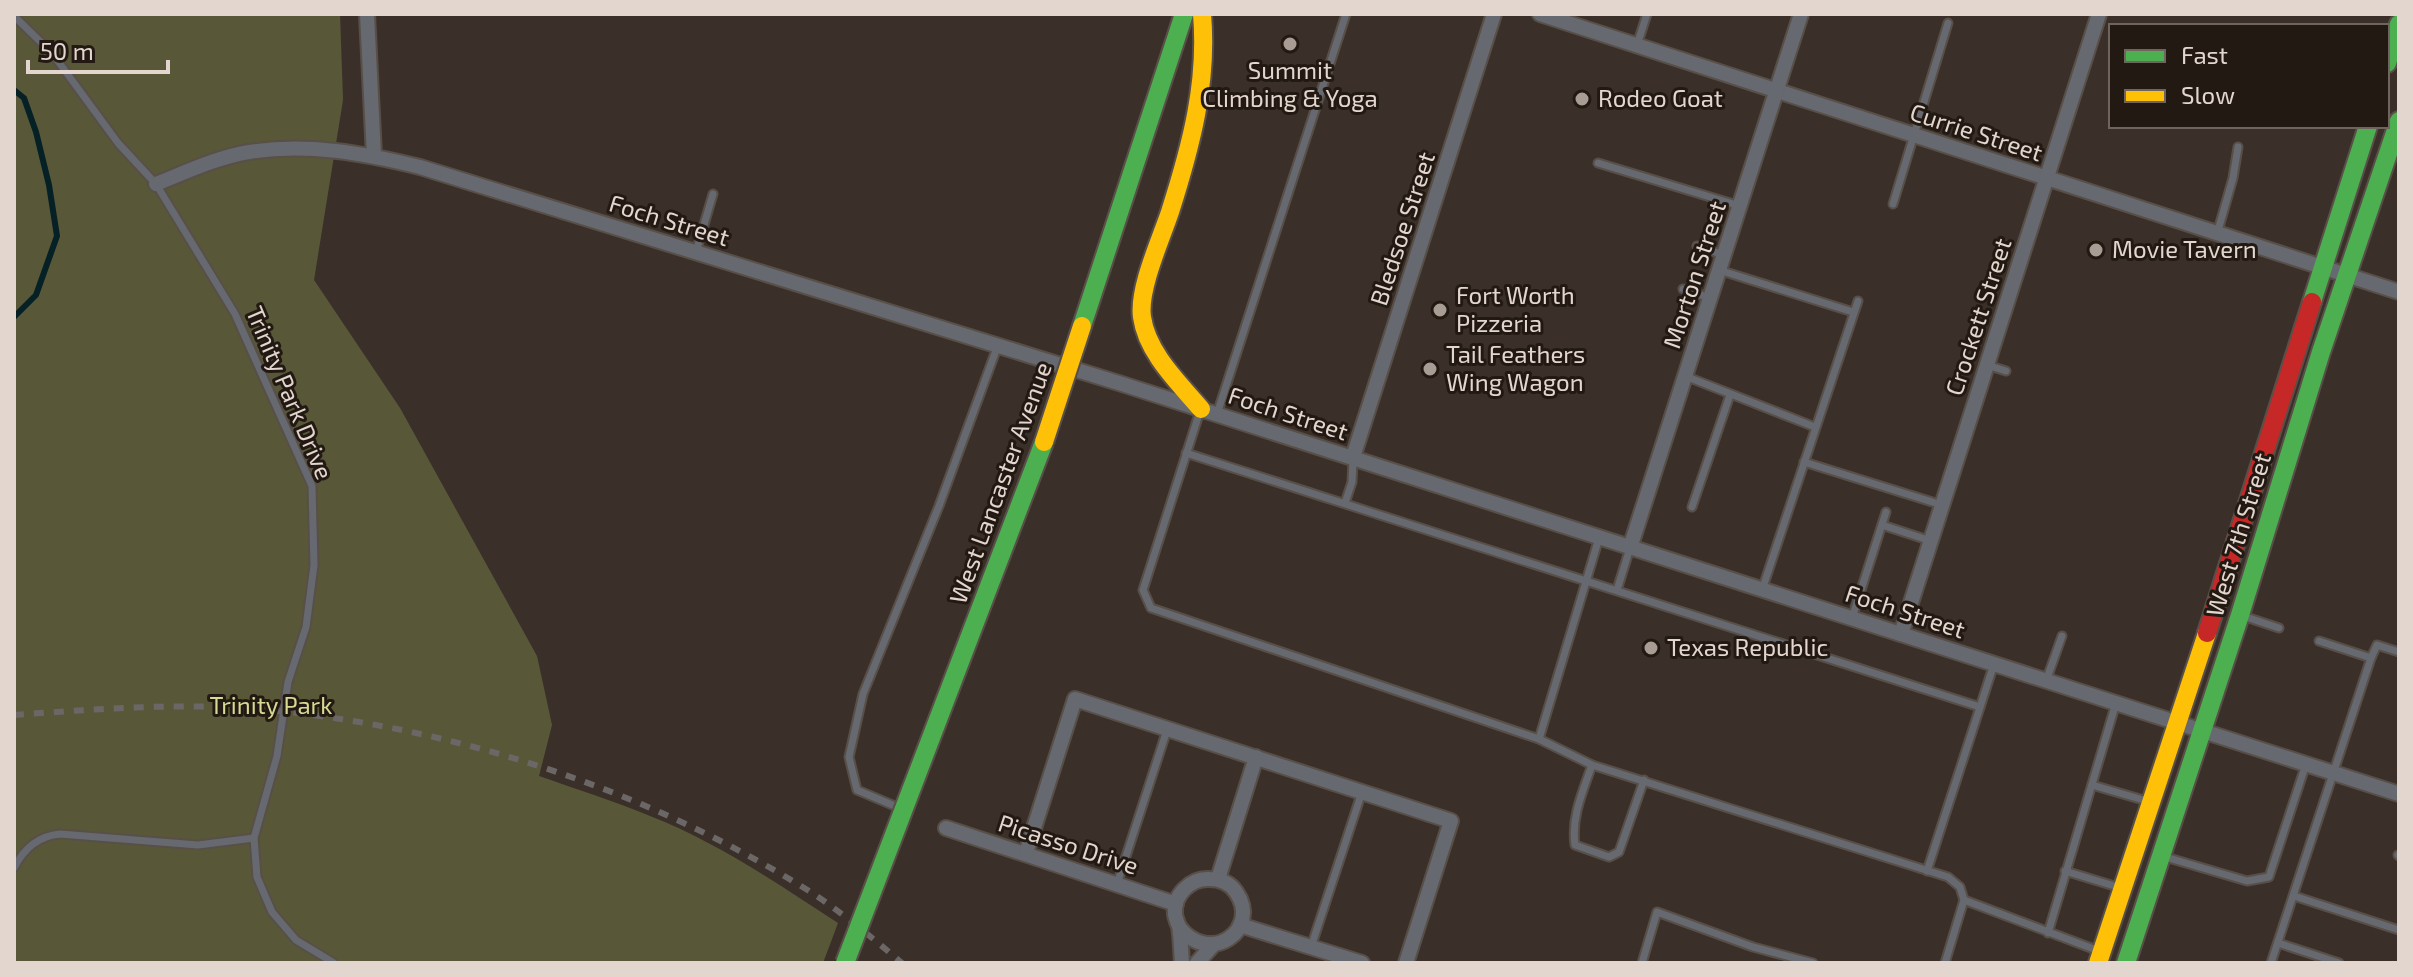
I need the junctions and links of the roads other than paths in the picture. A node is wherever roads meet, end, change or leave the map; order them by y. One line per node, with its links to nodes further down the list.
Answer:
1 (367, 14): 20 (street)
2 (1184, 14): 84 (main road, West Lancaster Avenue, bridge)
3 (1202, 14): 43 (main road)
4 (1346, 14): 43 (lane)
5 (1494, 14): 46 (street, Bledsoe Street)
6 (1540, 14): 13 (street, Currie Street)
7 (1647, 14): 13 (lane)
8 (1801, 14): 15 (street, Morton Street)
9 (2099, 14): 22 (street, Crockett Street)
10 (14, 16): 23 (lane, Trinity Park Drive)
11 (1948, 23): 18 (lane)
12 (2399, 24): 14 (main road)
13 (1637, 45): 15 (street, Currie Street)
14 (2389, 56)
15 (1776, 91): 18 (street, Currie Street); 26 (street, Morton Street)
16 (2399, 121): 32 (main road, West 7th Street)
17 (2367, 128): 31 (main road, West 7th Street)
18 (1913, 135): 22 (street, Currie Street); 25 (lane)
19 (2238, 147): 27 (lane)
20 (374, 156): 23 (street, Foch Street); 29 (street, Foch Street)
21 (1598, 163): 26 (lane)
22 (2047, 179): 27 (street, Currie Street); 39 (street, Crockett Street)
23 (156, 184): 86 (lane, Trinity Park Drive)
24 (713, 194): 29 (lane)
25 (1893, 204)
26 (1740, 206): 30 (street, Morton Street)
27 (2217, 234): 31 (street, Currie Street)
28 (1697, 246): 30 (lane)
29 (696, 252): 38 (street, Foch Street)
30 (1722, 263): 35 (street, Morton Street); 37 (lane)
31 (2324, 268): 32 (street, Currie Street); 71 (main road, West 7th Street)
32 (2347, 275): 34 (street, Currie Street); 59 (main road, West 7th Street)
33 (1683, 289): 35 (lane)
34 (2399, 292)
35 (1710, 298): 41 (street, Morton Street)
36 (1858, 301): 37 (lane)
37 (1853, 312): 44 (lane)
38 (998, 345): 43 (street, Foch Street); 84 (lane)
39 (1987, 365): 40 (lane); 49 (street, Crockett Street)
40 (2006, 371)
41 (1685, 376): 42 (lane); 55 (street, Morton Street)
42 (1730, 395): 44 (lane); 50 (lane)
43 (1209, 412): 45 (lane); 46 (street, Foch Street)
44 (1815, 427): 47 (lane)
45 (1186, 453): 48 (lane); 74 (lane)
46 (1353, 457): 48 (lane); 53 (street, Foch Street)
47 (1804, 462): 49 (lane); 58 (lane)
48 (1345, 503): 56 (lane)
49 (1942, 505): 54 (street, Crockett Street)
50 (1692, 507)
51 (1886, 512): 52 (lane)
52 (1882, 525): 54 (lane); 60 (lane)
53 (1599, 538): 55 (street, Foch Street); 56 (lane)
54 (1931, 541): 62 (street, Crockett Street)
55 (1630, 548): 57 (lane); 58 (street, Foch Street)
56 (1586, 580): 57 (lane); 74 (lane)
57 (1617, 590): 70 (lane)
58 (1762, 590): 60 (street, Foch Street)
59 (2240, 615): 61 (lane); 73 (main road, West 7th Street)
60 (1852, 618): 62 (street, Foch Street)
61 (2279, 628)
62 (1901, 634): 67 (street, Foch Street)
63 (2062, 636): 68 (lane)
64 (2319, 641): 66 (lane)
65 (2399, 652): 66 (lane)
66 (2371, 658): 78 (lane)
67 (1994, 664): 68 (street, Foch Street); 70 (lane)
68 (2046, 681): 69 (street, Foch Street)
69 (2116, 703): 71 (street, Foch Street); 80 (lane)
70 (1980, 707): 90 (lane)
71 (2177, 722): 73 (street, Foch Street); 83 (main road, West 7th Street)
72 (1167, 730): 75 (street); 87 (street); 93 (lane)
73 (2201, 730): 76 (street, Foch Street); 88 (main road, West 7th Street)
74 (1539, 739): 77 (lane)
75 (1256, 757): 81 (street); 92 (street)
76 (2306, 764): 78 (street, Foch Street); 88 (lane)
77 (1592, 765): 79 (lane); 79 (lane)
78 (2334, 773): 82 (street, Foch Street); 95 (lane)
79 (1644, 780): 90 (lane)
80 (2092, 785): 83 (lane); 91 (lane)
81 (1362, 792): 104 (lane); 111 (street)
82 (2399, 794)
83 (2150, 802): 94 (main road, West 7th Street)
84 (904, 810): 107 (main road, West Lancaster Avenue, bridge)
85 (946, 828): 87 (street, Picasso Drive)
86 (254, 838): 89 (lane); 106 (lane, Trinity Park Drive)
87 (1026, 853): 93 (street, Picasso Drive)
88 (2159, 855): 115 (main road, West 7th Street)
89 (14, 868)
90 (1927, 871): 96 (lane)
91 (2065, 871): 94 (lane); 101 (lane)
92 (1218, 879): 97 (street); 98 (street)
93 (1117, 884): 97 (street, Picasso Drive)
94 (2121, 889): 105 (main road, West 7th Street)
95 (2294, 896): 100 (lane); 102 (lane)
96 (1964, 900): 101 (lane); 114 (lane)
97 (1176, 904): 99 (street)
98 (1240, 925): 103 (street); 104 (street)
99 (1179, 927): 103 (street); 108 (street)
100 (2399, 930)
101 (2048, 933): 105 (lane)
102 (2278, 943): 116 (lane); 117 (lane)
103 (1213, 945): 109 (street)
104 (1311, 947): 110 (street)
105 (2099, 957)
106 (334, 963)
107 (845, 963)
108 (1182, 963)
109 (1197, 963)
110 (1362, 963)
111 (1406, 963)
112 (1642, 963): 113 (lane)
113 (1813, 963)
114 (1945, 963)
115 (2126, 963)
116 (2271, 963)
117 (2339, 963)

